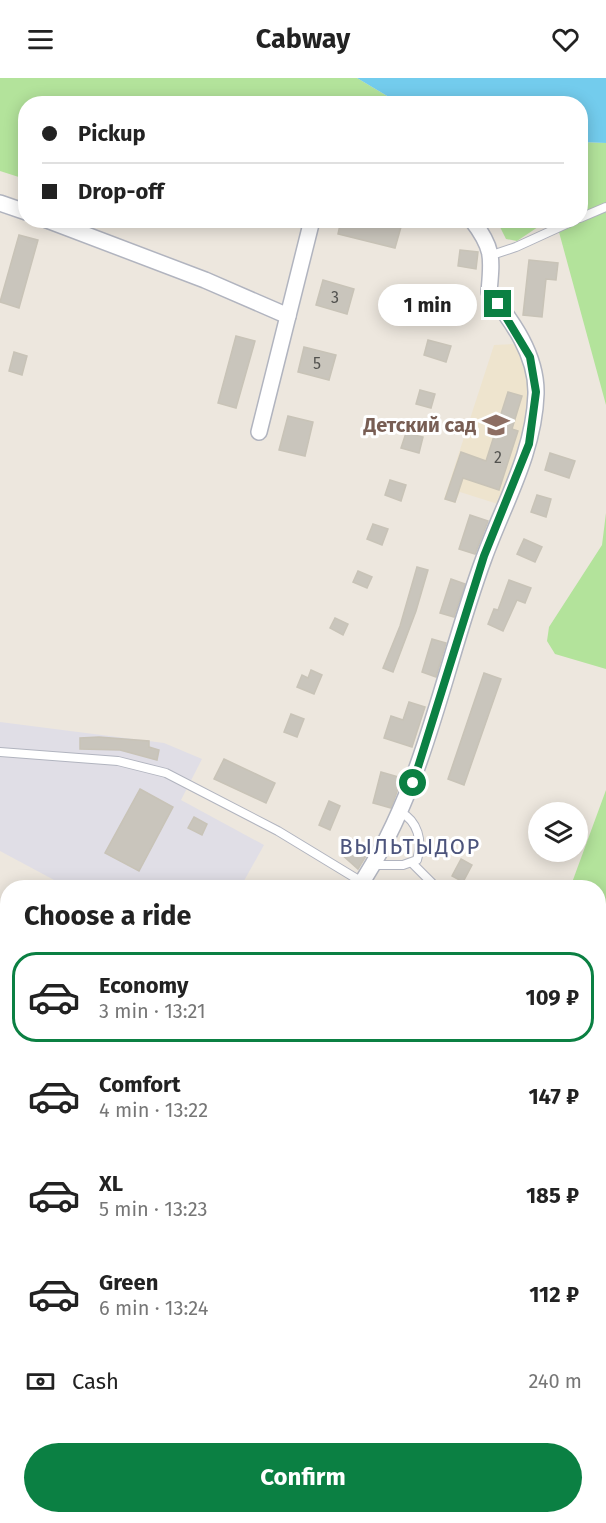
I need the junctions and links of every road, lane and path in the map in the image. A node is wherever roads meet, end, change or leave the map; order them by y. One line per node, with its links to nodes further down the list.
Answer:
1 (0, 203): 3 (street)
2 (606, 207): 4 (lane)
3 (18, 209)
4 (588, 215)
5 (68, 228): 10 (street)
6 (310, 228): 10 (street)
7 (478, 228): 9 (street)
8 (558, 228): 9 (lane)
9 (492, 255): 13 (street)
10 (288, 316): 11 (street)
11 (258, 432)
12 (0, 752): 16 (lane)
13 (400, 812): 14 (lane); 15 (street)
14 (412, 863): 15 (lane); 18 (lane)
15 (375, 865): 17 (street)
16 (352, 880)
17 (364, 880)
18 (429, 880)

